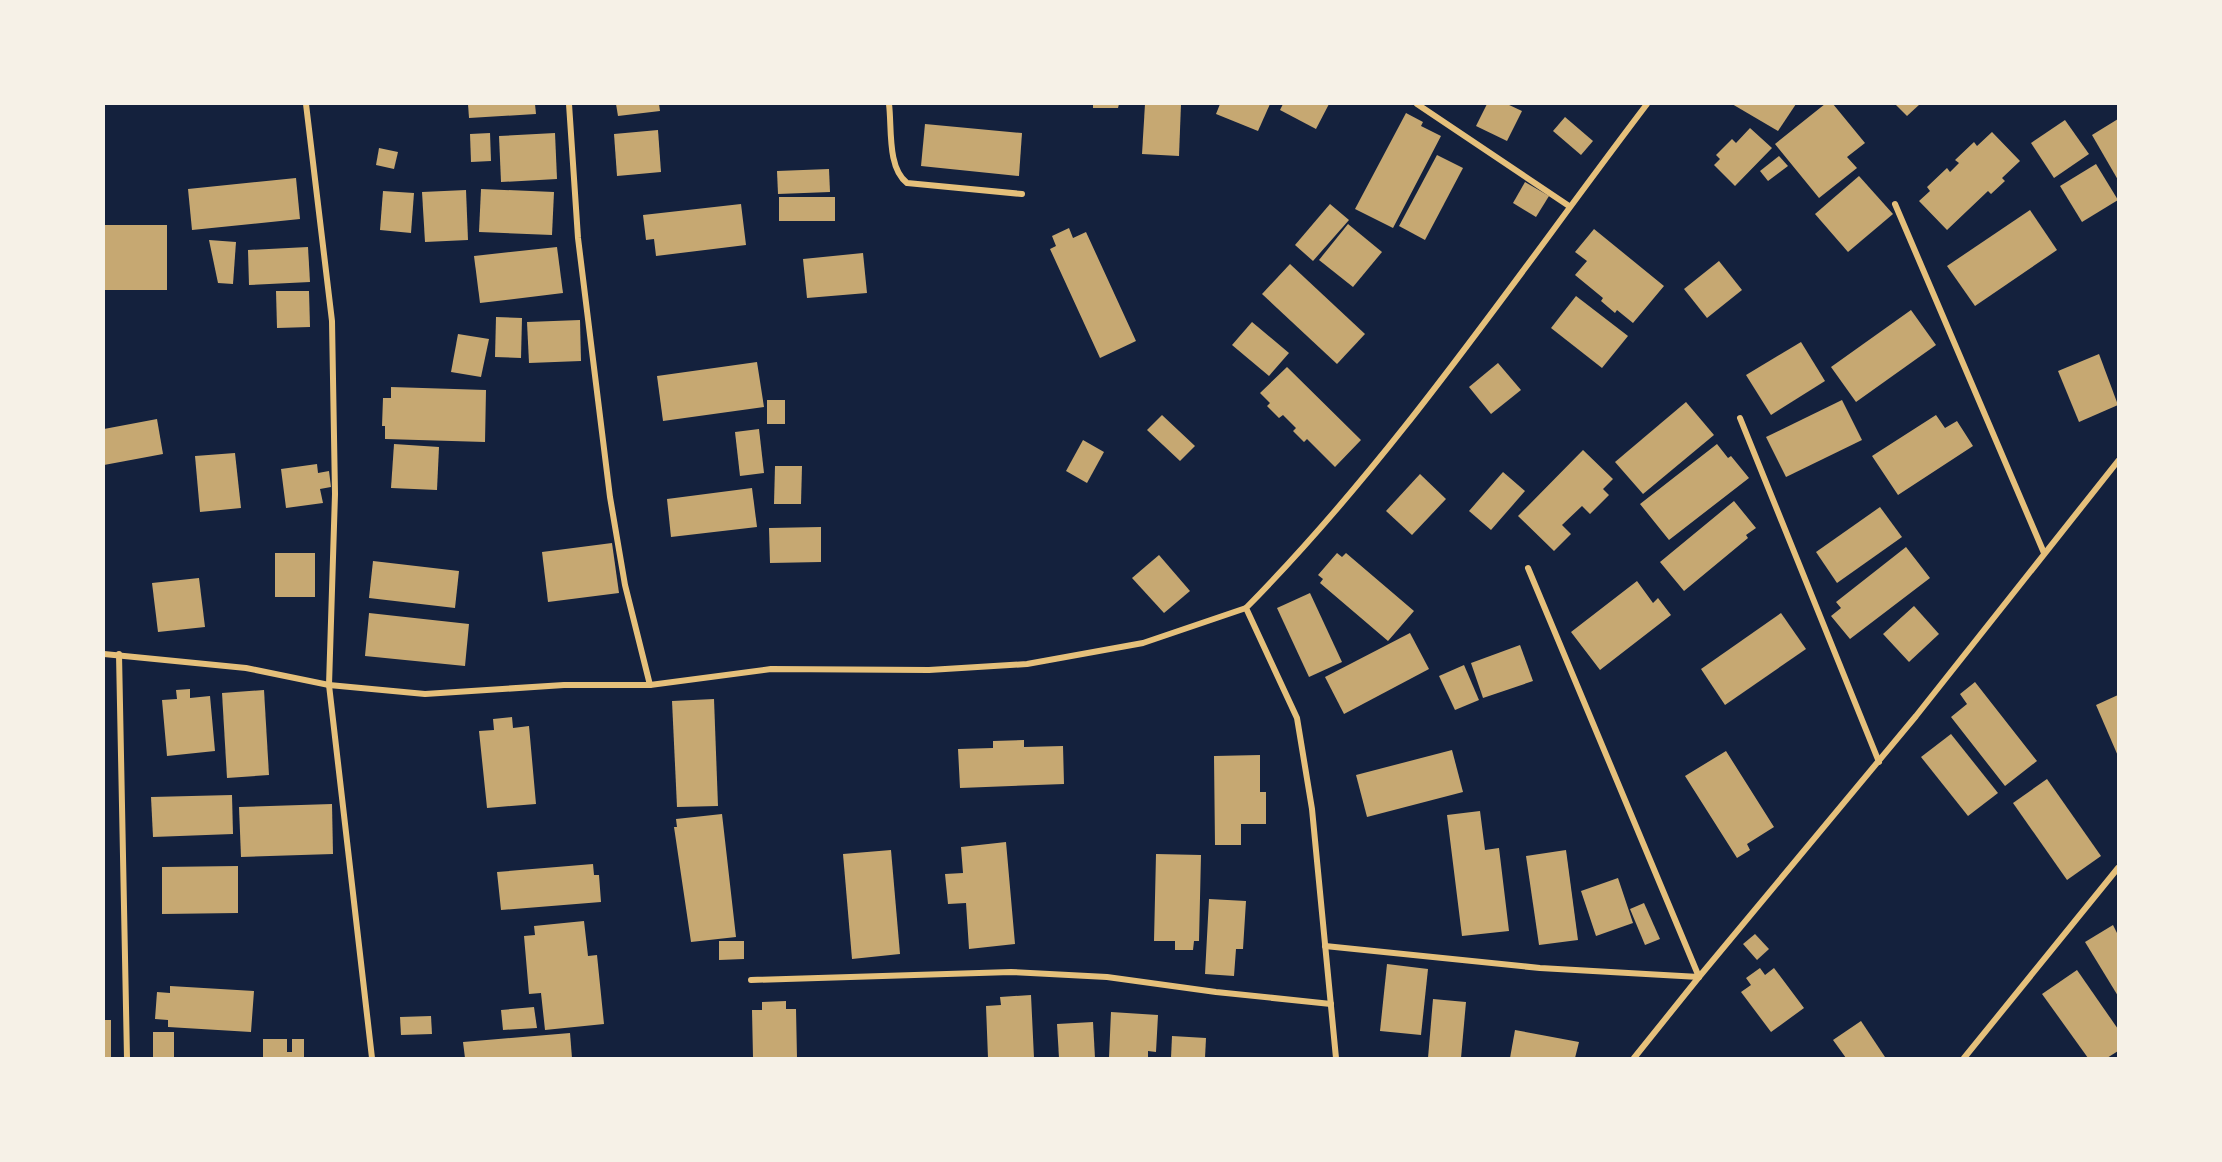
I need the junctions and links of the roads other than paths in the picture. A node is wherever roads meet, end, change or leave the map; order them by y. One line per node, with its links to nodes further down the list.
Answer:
1 (306, 104): 16 (street)
2 (569, 104): 17 (street)
3 (889, 104): 6 (street)
4 (1417, 104): 8 (street)
5 (1647, 104): 8 (street)
6 (1022, 194)
7 (1895, 204): 11 (street)
8 (1569, 206): 13 (street)
9 (1740, 418): 18 (street)
10 (2118, 461): 11 (street)
11 (2044, 553): 18 (street)
12 (1528, 567): 21 (street)
13 (1246, 608): 17 (street); 20 (street)
14 (104, 654): 15 (street)
15 (119, 654): 16 (street); 24 (street)
16 (329, 685): 17 (street); 25 (street)
17 (650, 685)
18 (1879, 762): 21 (street)
19 (2118, 868): 28 (street)
20 (1325, 946): 21 (street); 23 (street)
21 (1699, 976): 27 (street)
22 (751, 980): 23 (street)
23 (1331, 1004): 26 (street)
24 (127, 1059)
25 (372, 1059)
26 (1336, 1059)
27 (1634, 1059)
28 (1964, 1059)

